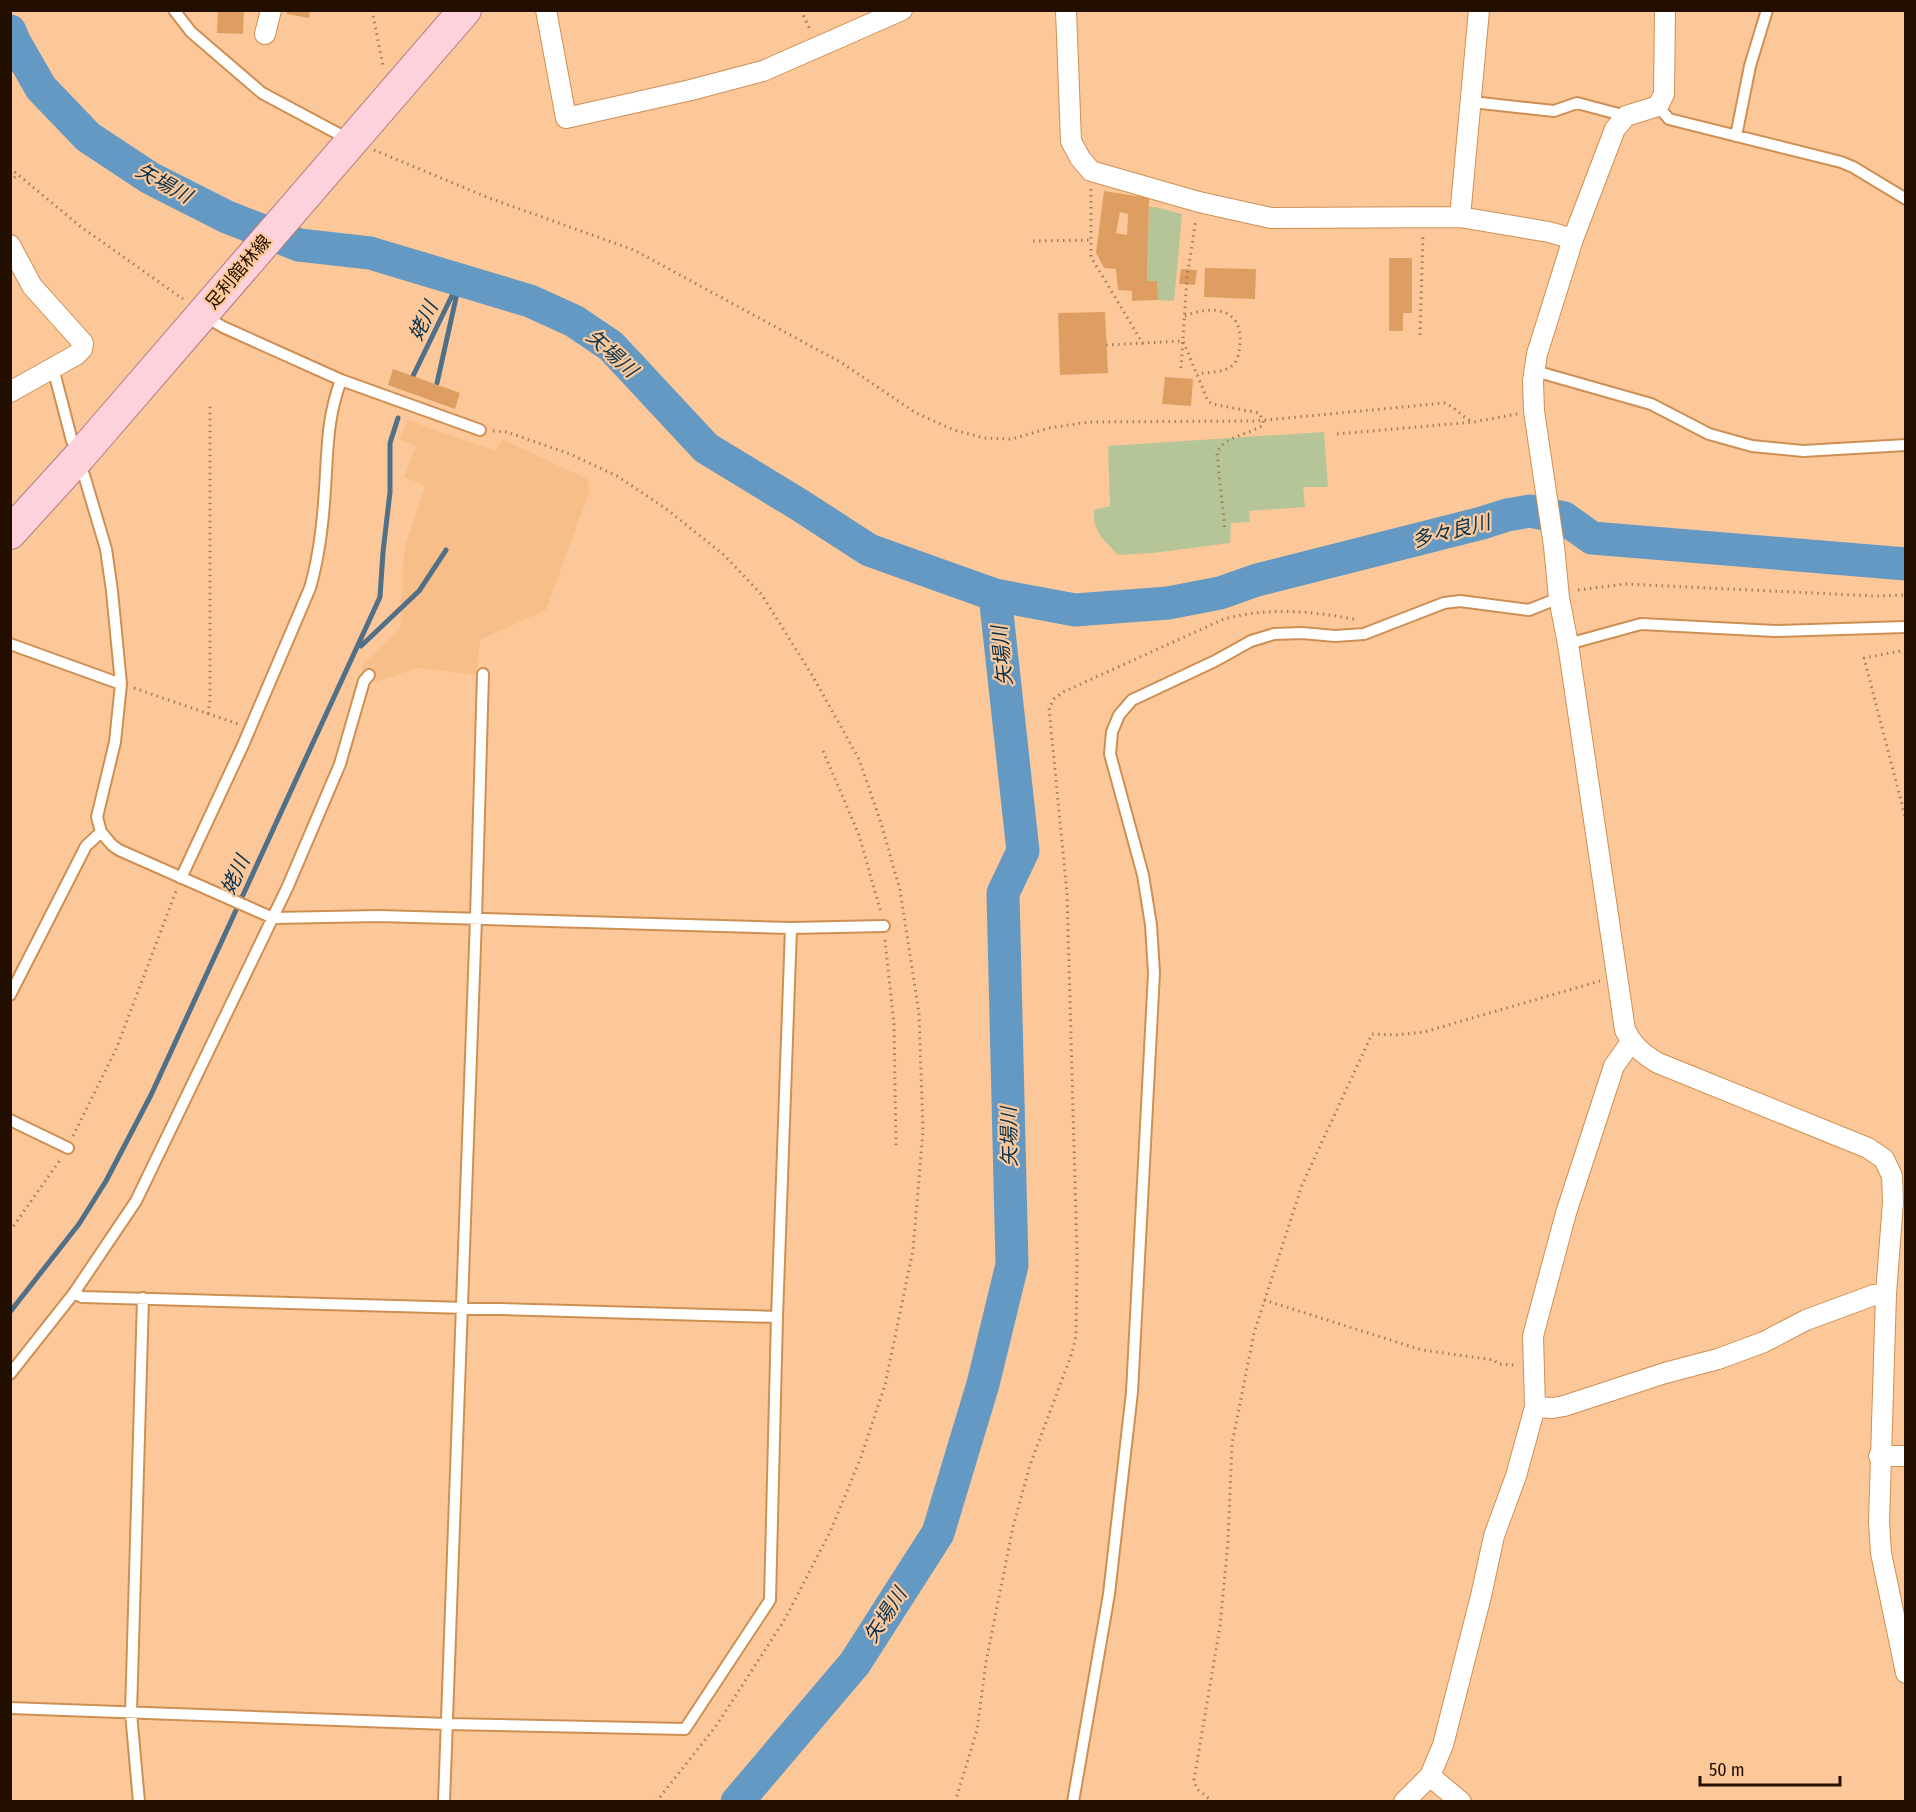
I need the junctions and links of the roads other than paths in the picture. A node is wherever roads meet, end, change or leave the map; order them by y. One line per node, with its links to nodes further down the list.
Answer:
1 (174, 10): 15 (lane)
2 (272, 10): 10 (street)
3 (465, 10): 15 (main road, 足利館林線)
4 (546, 10): 5 (street)
5 (902, 10)
6 (1066, 10): 17 (street)
7 (1479, 10): 11 (street)
8 (1665, 10): 12 (street)
9 (1767, 10): 14 (lane)
10 (265, 34)
11 (1472, 102): 13 (lane); 17 (street)
12 (1658, 106): 13 (street); 14 (lane)
13 (1626, 116): 18 (street)
14 (1736, 136): 16 (lane)
15 (346, 146): 20 (main road, 足利館林線)
16 (1905, 199)
17 (1460, 217): 18 (street)
18 (1573, 239): 22 (street)
19 (10, 244): 21 (street)
20 (201, 309): 23 (lane); 29 (main road, 足利館林線)
21 (53, 368): 24 (street); 26 (lane)
22 (1535, 371): 27 (lane); 30 (street)
23 (341, 380): 25 (lane); 38 (lane)
24 (10, 392)
25 (480, 430)
26 (72, 441)
27 (1905, 445)
28 (84, 475): 36 (lane)
29 (10, 533)
30 (1559, 593): 33 (street); 64 (lane)
31 (1905, 627): 33 (lane)
32 (10, 644): 36 (lane)
33 (1568, 644): 44 (street)
34 (483, 674): 40 (lane)
35 (369, 675): 39 (lane)
36 (121, 684): 37 (lane)
37 (101, 832): 38 (lane); 43 (lane)
38 (185, 880): 39 (lane)
39 (268, 916): 40 (lane); 48 (lane)
40 (476, 918): 42 (lane); 51 (lane)
41 (884, 926): 42 (lane)
42 (791, 928): 52 (lane)
43 (10, 995)
44 (1631, 1042): 47 (street); 54 (street)
45 (10, 1120): 46 (lane)
46 (68, 1148)
47 (1899, 1179): 49 (street)
48 (74, 1293): 50 (lane); 53 (lane)
49 (1886, 1294): 54 (street); 55 (street)
50 (143, 1298): 51 (lane); 59 (lane)
51 (462, 1307): 52 (lane); 60 (lane)
52 (777, 1317): 60 (lane)
53 (10, 1374)
54 (1535, 1407): 61 (street)
55 (1879, 1456): 56 (street); 57 (street)
56 (1905, 1456)
57 (1905, 1673)
58 (10, 1708): 59 (lane)
59 (131, 1713): 60 (lane); 62 (lane)
60 (447, 1724): 63 (lane)
61 (1430, 1776): 65 (street); 66 (street)
62 (139, 1802)
63 (444, 1802)
64 (1073, 1802)
65 (1404, 1802)
66 (1461, 1802)

